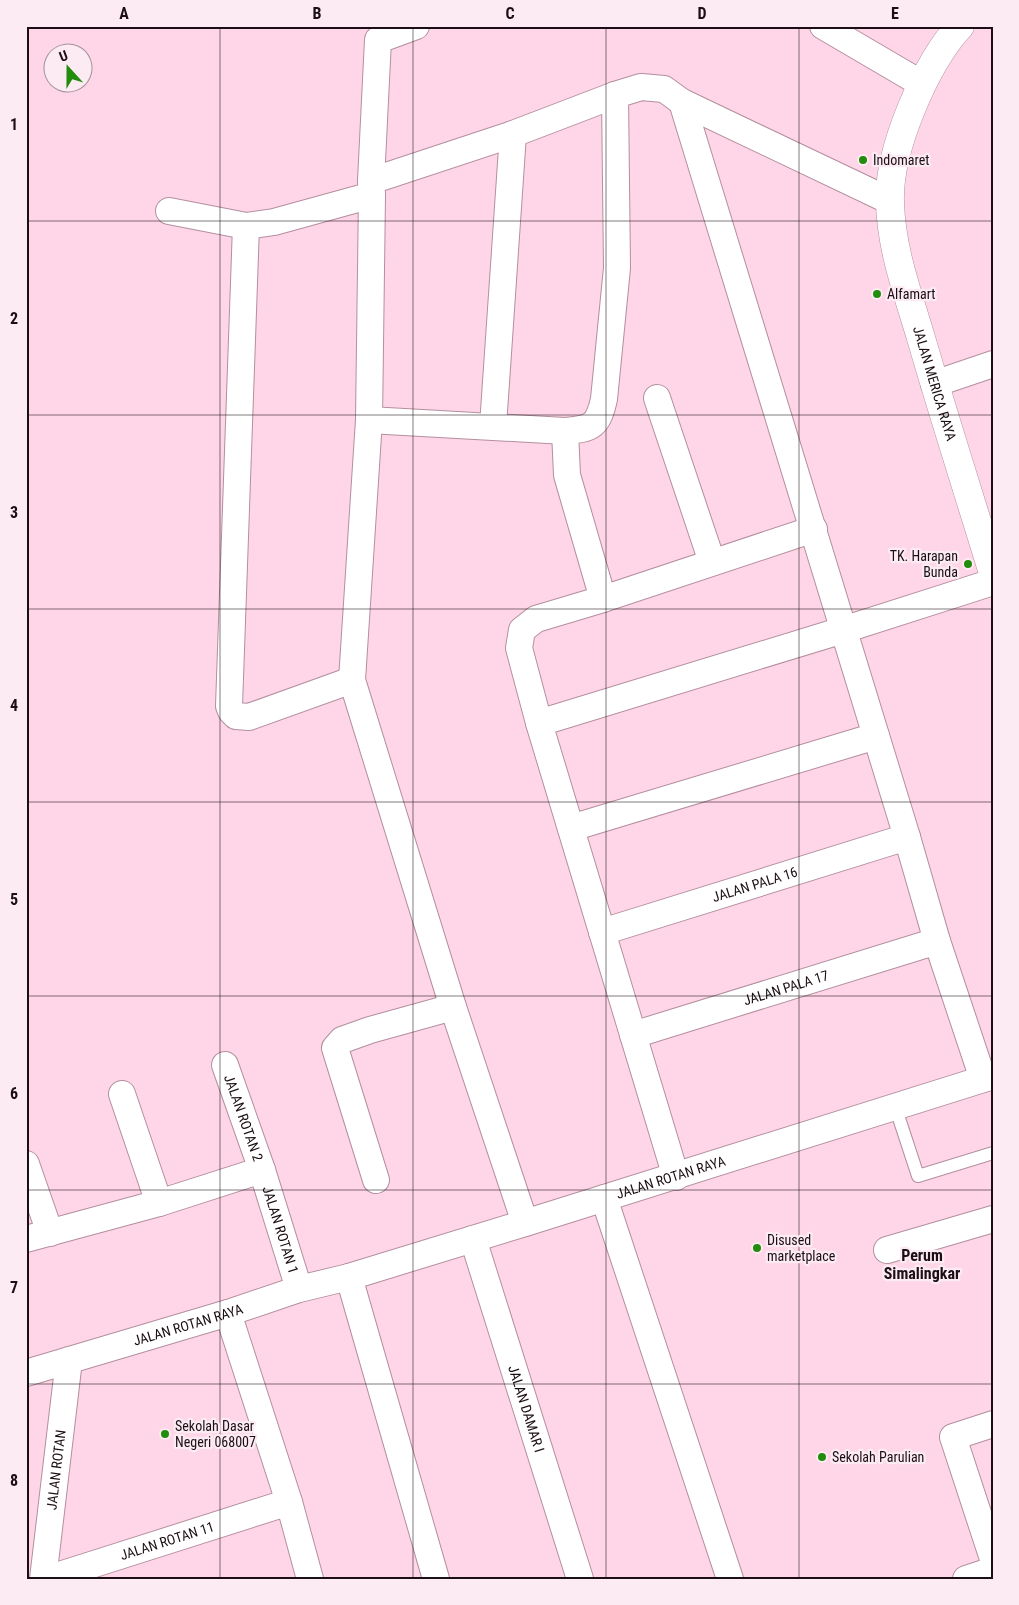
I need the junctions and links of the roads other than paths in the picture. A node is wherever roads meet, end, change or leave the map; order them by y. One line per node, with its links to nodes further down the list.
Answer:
1 (416, 26): 4 (street)
2 (823, 26): 5 (street)
3 (960, 26): 5 (street, JALAN MERICA RAYA)
4 (374, 33): 9 (street)
5 (922, 84): 10 (street, JALAN MERICA RAYA)
6 (615, 95): 7 (street); 8 (street); 18 (street)
7 (682, 102): 10 (street); 19 (street)
8 (513, 134): 9 (street); 17 (street)
9 (372, 188): 12 (street); 16 (street)
10 (890, 200): 14 (street, JALAN MERICA RAYA)
11 (168, 211): 12 (street)
12 (246, 226): 25 (street)
13 (993, 364): 14 (street)
14 (934, 384): 21 (street, JALAN MERICA RAYA)
15 (657, 398): 20 (street)
16 (369, 420): 17 (street); 25 (street)
17 (493, 426): 18 (street)
18 (565, 431): 23 (street)
19 (814, 529): 20 (street); 24 (street)
20 (712, 562): 23 (street)
21 (993, 574)
22 (993, 582): 24 (street)
23 (603, 598): 26 (street)
24 (843, 630): 26 (street); 27 (street)
25 (352, 680): 32 (street)
26 (539, 723): 28 (street)
27 (876, 736): 28 (street); 29 (street)
28 (571, 828): 30 (street)
29 (907, 837): 30 (street, JALAN PALA 16); 31 (street)
30 (602, 932): 33 (street)
31 (937, 941): 33 (street, JALAN PALA 17); 35 (street)
32 (453, 1007): 42 (street); 46 (street)
33 (633, 1035): 41 (street)
34 (225, 1066): 40 (street, JALAN ROTAN 2)
35 (988, 1078): 37 (street, JALAN ROTAN RAYA)
36 (122, 1094): 44 (street)
37 (895, 1106): 38 (lane); 41 (street, JALAN ROTAN RAYA)
38 (993, 1153)
39 (26, 1164): 47 (street)
40 (262, 1170): 44 (street); 51 (street, JALAN ROTAN 1)
41 (676, 1177): 43 (street, JALAN ROTAN RAYA)
42 (376, 1180)
43 (604, 1198): 46 (street, JALAN ROTAN RAYA); 63 (street)
44 (159, 1203): 47 (street)
45 (993, 1219): 49 (street)
46 (525, 1224): 48 (street, JALAN ROTAN RAYA)
47 (38, 1236)
48 (473, 1239): 50 (street, JALAN ROTAN RAYA); 62 (street, JALAN DAMAR I)
49 (887, 1250)
50 (349, 1277): 51 (street, JALAN ROTAN RAYA); 61 (street)
51 (299, 1289): 52 (street, JALAN ROTAN RAYA)
52 (228, 1313): 53 (street, JALAN ROTAN RAYA); 56 (street)
53 (69, 1360): 54 (street, JALAN ROTAN RAYA); 59 (street, JALAN ROTAN)
54 (26, 1373)
55 (993, 1424): 57 (street)
56 (289, 1502): 59 (street, JALAN ROTAN 11); 60 (street)
57 (993, 1559)
58 (993, 1570): 64 (street)
59 (45, 1579)
60 (310, 1579)
61 (436, 1579)
62 (580, 1579)
63 (730, 1579)
64 (966, 1579)

